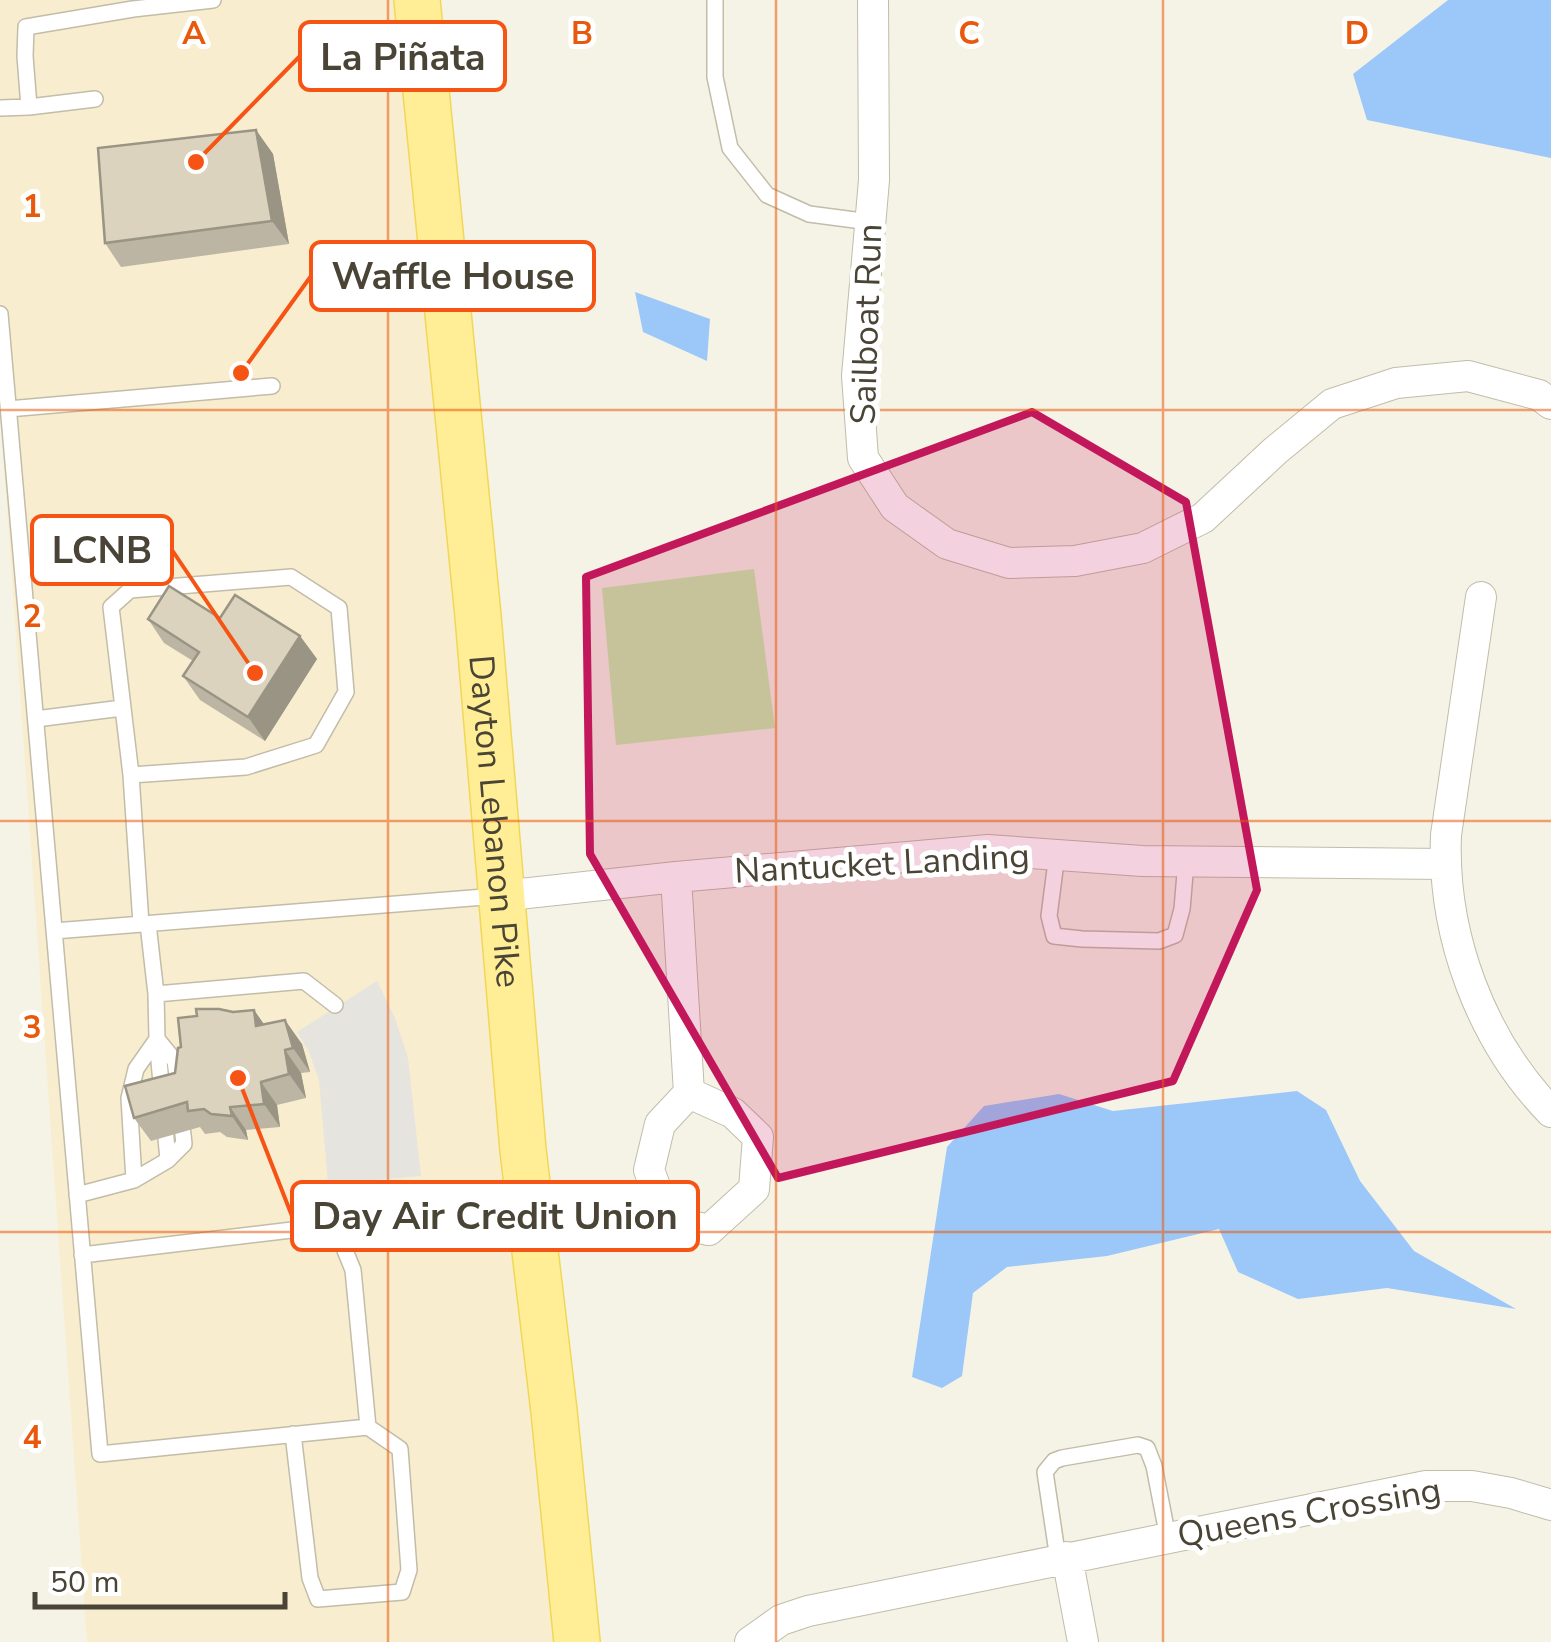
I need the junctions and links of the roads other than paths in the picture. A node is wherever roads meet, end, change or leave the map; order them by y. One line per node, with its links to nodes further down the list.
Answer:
1 (213, 0): 6 (lane)
2 (417, 0): 21 (main road, Dayton Lebanon Pike)
3 (716, 0): 8 (lane)
4 (873, 0): 8 (street, Sailboat Run)
5 (94, 99): 6 (lane)
6 (28, 107): 7 (lane)
7 (0, 108)
8 (870, 222): 11 (street, Sailboat Run)
9 (0, 314): 12 (lane)
10 (272, 386): 12 (lane)
11 (1551, 404)
12 (8, 408): 15 (lane)
13 (1480, 597): 19 (street)
14 (122, 708): 15 (lane); 16 (lane); 16 (lane)
15 (36, 720): 23 (lane)
16 (130, 775): 22 (lane)
17 (1057, 854): 18 (street, Nantucket Landing); 18 (lane); 20 (street, Nantucket Landing)
18 (1186, 862): 19 (street, Nantucket Landing)
19 (1445, 864): 28 (street)
20 (676, 877): 21 (street, Nantucket Landing); 27 (street)
21 (501, 896): 22 (lane); 37 (main road, Dayton Lebanon Pike)
22 (145, 924): 23 (lane); 24 (lane)
23 (54, 931): 30 (lane)
24 (156, 994): 25 (lane); 26 (lane)
25 (335, 1005)
26 (157, 1038): 29 (lane); 29 (lane)
27 (689, 1094): 27 (street)
28 (1551, 1112)
29 (134, 1180): 30 (lane)
30 (77, 1195): 31 (lane)
31 (82, 1255): 32 (lane); 33 (lane)
32 (368, 1427): 33 (lane); 33 (lane)
33 (293, 1434)
34 (1551, 1505): 35 (street, Queens Crossing)
35 (1168, 1538): 36 (street, Queens Crossing); 36 (lane)
36 (1063, 1558): 38 (street, Queens Crossing); 39 (street)
37 (578, 1642)
38 (750, 1642)
39 (1084, 1642)

